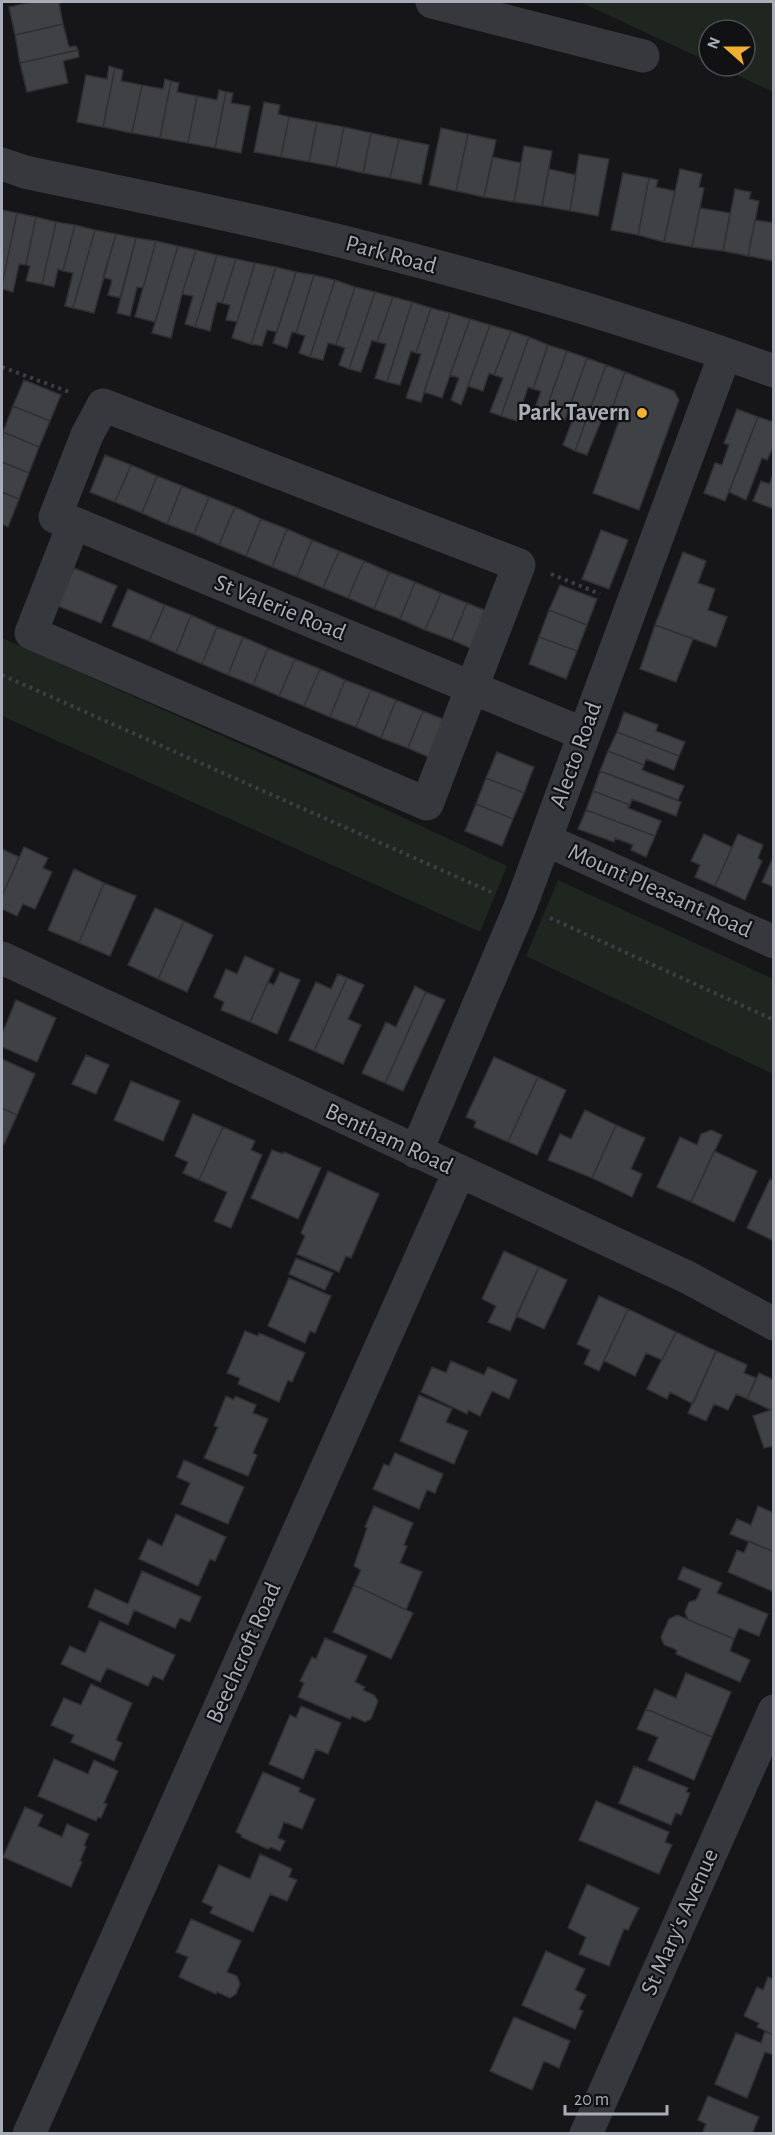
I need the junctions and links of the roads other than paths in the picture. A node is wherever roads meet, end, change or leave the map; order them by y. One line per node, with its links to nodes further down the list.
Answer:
1 (432, 2): 2 (street)
2 (643, 56)
3 (2, 164): 4 (street, Park Road)
4 (725, 354): 5 (street, Park Road); 8 (street, Alecto Road)
5 (774, 371)
6 (74, 524): 7 (street, St Valerie Road); 7 (street); 7 (street, St Valerie Road)
7 (472, 687): 8 (street, St Valerie Road)
8 (584, 734): 9 (street, Alecto Road)
9 (546, 840): 10 (street, Mount Pleasant Road); 12 (street, Alecto Road)
10 (774, 942)
11 (2, 958): 12 (street, Bentham Road)
12 (416, 1152): 13 (street, Bentham Road)
13 (459, 1172): 14 (street, Bentham Road); 16 (street, Beechcroft Road)
14 (774, 1324)
15 (774, 1711): 17 (street, St Mary's Avenue)
16 (29, 2133)
17 (586, 2133)

